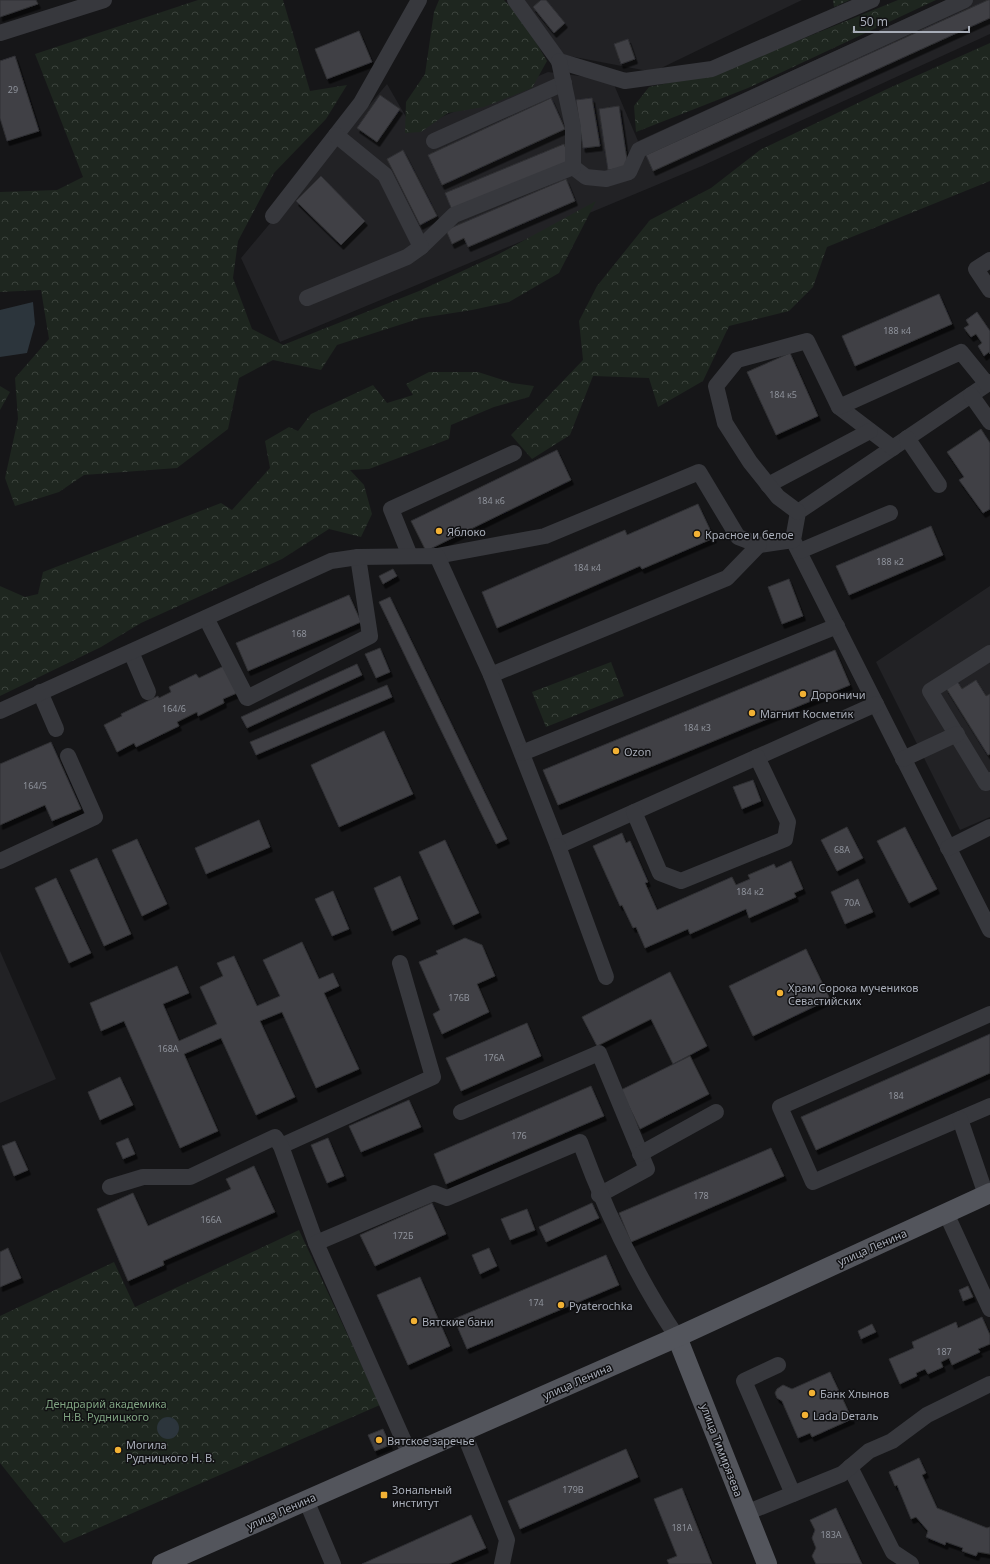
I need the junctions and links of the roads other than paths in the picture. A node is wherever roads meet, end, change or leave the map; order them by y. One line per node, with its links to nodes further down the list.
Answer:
1 (104, 0): 6 (street)
2 (419, 0): 9 (street)
3 (515, 0): 7 (street)
4 (872, 0): 7 (street)
5 (965, 0): 11 (street)
6 (0, 33)
7 (559, 61): 8 (street)
8 (564, 84): 10 (street); 11 (street)
9 (336, 135): 12 (street); 13 (street)
10 (434, 141)
11 (573, 166): 13 (street)
12 (273, 216)
13 (421, 247): 16 (street)
14 (990, 260): 15 (street)
15 (990, 290)
16 (307, 298)
17 (989, 383): 18 (street); 19 (street)
18 (971, 395): 20 (street); 22 (street)
19 (839, 407): 21 (street); 25 (street)
20 (990, 422)
21 (870, 431): 23 (street); 25 (street)
22 (907, 438): 23 (street); 26 (street)
23 (893, 448): 27 (street)
24 (514, 453): 31 (street)
25 (768, 485): 27 (street)
26 (939, 485)
27 (798, 512): 30 (street)
28 (890, 513): 30 (street)
29 (759, 545): 30 (street); 32 (street); 38 (street)
30 (797, 546): 35 (street)
31 (410, 556): 32 (street); 33 (street)
32 (438, 556): 38 (street)
33 (358, 557): 34 (street); 34 (street)
34 (206, 618): 36 (street)
35 (837, 626): 41 (street); 45 (street)
36 (131, 652): 39 (street); 40 (street)
37 (990, 653): 44 (street)
38 (491, 675): 45 (street)
39 (40, 692): 42 (street); 43 (street)
40 (148, 692)
41 (876, 704): 47 (street); 48 (street)
42 (0, 711)
43 (56, 729)
44 (957, 734): 48 (street); 49 (street)
45 (522, 753): 52 (street)
46 (68, 756): 54 (street)
47 (757, 757): 50 (street); 50 (street)
48 (903, 759): 53 (street)
49 (990, 780)
50 (634, 812): 52 (street)
51 (990, 827): 53 (street)
52 (558, 846): 57 (street)
53 (948, 848): 55 (street)
54 (0, 861)
55 (989, 927)
56 (400, 963): 63 (street)
57 (606, 977)
58 (990, 1014): 62 (street)
59 (990, 1106): 62 (street)
60 (461, 1112): 64 (street)
61 (716, 1112): 64 (street)
62 (960, 1119): 66 (street)
63 (281, 1146): 65 (street); 69 (street)
64 (640, 1154): 67 (street)
65 (110, 1187)
66 (988, 1194): 68 (main road, улица Ленина)
67 (599, 1195): 69 (street); 71 (street)
68 (946, 1213): 70 (street); 71 (main road, улица Ленина)
69 (316, 1244): 75 (street)
70 (990, 1309)
71 (677, 1337): 74 (main road, улица Ленина); 79 (main road, улица Тимирязева)
72 (778, 1365): 77 (street)
73 (990, 1384): 76 (street)
74 (463, 1431): 75 (main road, улица Ленина); 82 (street)
75 (410, 1455): 78 (main road, улица Ленина)
76 (850, 1466): 77 (street); 84 (street)
77 (793, 1494): 79 (street)
78 (306, 1500): 80 (main road, улица Ленина); 81 (street)
79 (746, 1513): 83 (main road, улица Тимирязева)
80 (162, 1564)
81 (333, 1564)
82 (502, 1564)
83 (767, 1564)
84 (911, 1564)

